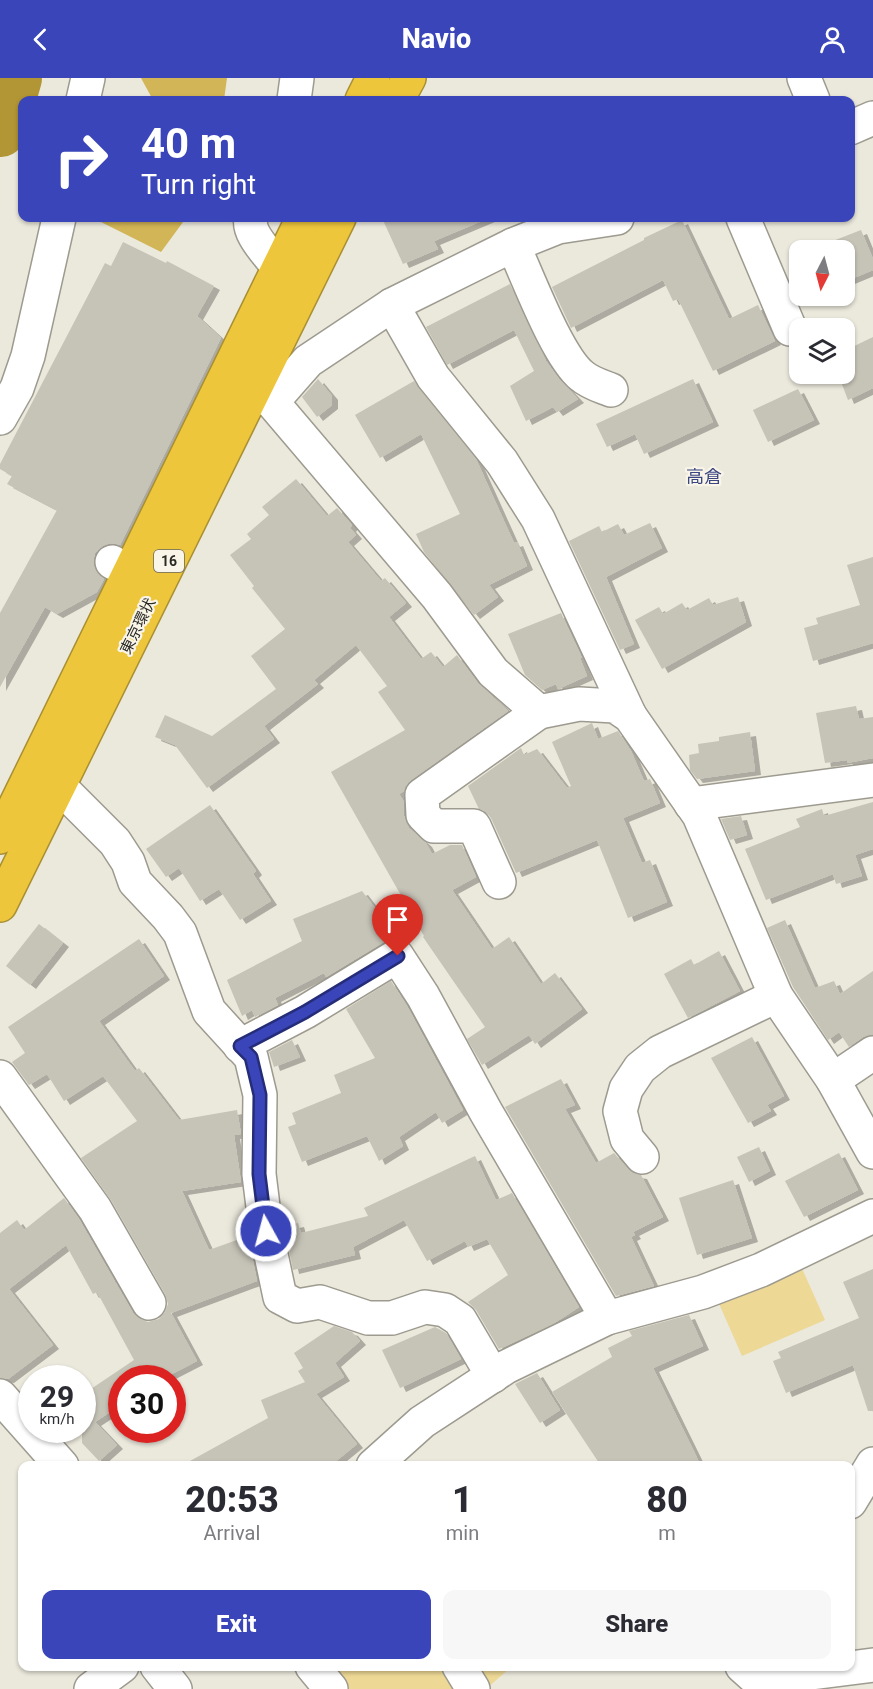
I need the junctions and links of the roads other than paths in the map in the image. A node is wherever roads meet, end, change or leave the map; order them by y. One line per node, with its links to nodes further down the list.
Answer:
1 (88, 78): 6 (street)
2 (297, 78): 7 (street)
3 (373, 78): 8 (highway)
4 (409, 78): 9 (highway)
5 (804, 78): 10 (street)
6 (85, 96)
7 (295, 96)
8 (364, 96)
9 (399, 96)
10 (811, 96)
11 (873, 118): 12 (street)
12 (855, 126)
13 (58, 222): 25 (street)
14 (250, 222): 20 (street)
15 (301, 222): 20 (highway, 東京環状 / 16)
16 (337, 222): 24 (highway, 東京環状 / 16)
17 (587, 222): 19 (street)
18 (745, 222): 22 (street)
19 (513, 244): 21 (street); 23 (street)
20 (278, 267): 31 (highway, 東京環状 / 16)
21 (392, 305): 24 (street); 27 (street)
22 (789, 327)
23 (611, 390)
24 (262, 397): 26 (street); 29 (highway, 東京環状 / 16)
25 (0, 418)
26 (539, 712): 27 (street); 32 (street)
27 (630, 716): 30 (street)
28 (873, 780): 30 (street)
29 (59, 786): 33 (highway, 東京環状 / 16); 35 (street)
30 (691, 804): 34 (street)
31 (0, 837)
32 (499, 882)
33 (0, 905)
34 (776, 996): 38 (street); 40 (street)
35 (240, 1046): 43 (street); 44 (street)
36 (873, 1053): 38 (street)
37 (0, 1077): 42 (street)
38 (833, 1080): 39 (street)
39 (873, 1152)
40 (642, 1157)
41 (873, 1216): 43 (street)
42 (149, 1303)
43 (607, 1318): 44 (street)
44 (493, 1376): 47 (street)
45 (0, 1396): 46 (street)
46 (58, 1461)
47 (379, 1461)
48 (873, 1464): 49 (street)
49 (855, 1494)
50 (873, 1665): 51 (street)
51 (855, 1667)
52 (115, 1671): 57 (street)
53 (161, 1671): 58 (street)
54 (462, 1671): 59 (street)
55 (826, 1671): 56 (street)
56 (758, 1676)
57 (91, 1689)
58 (175, 1689)
59 (473, 1689)

